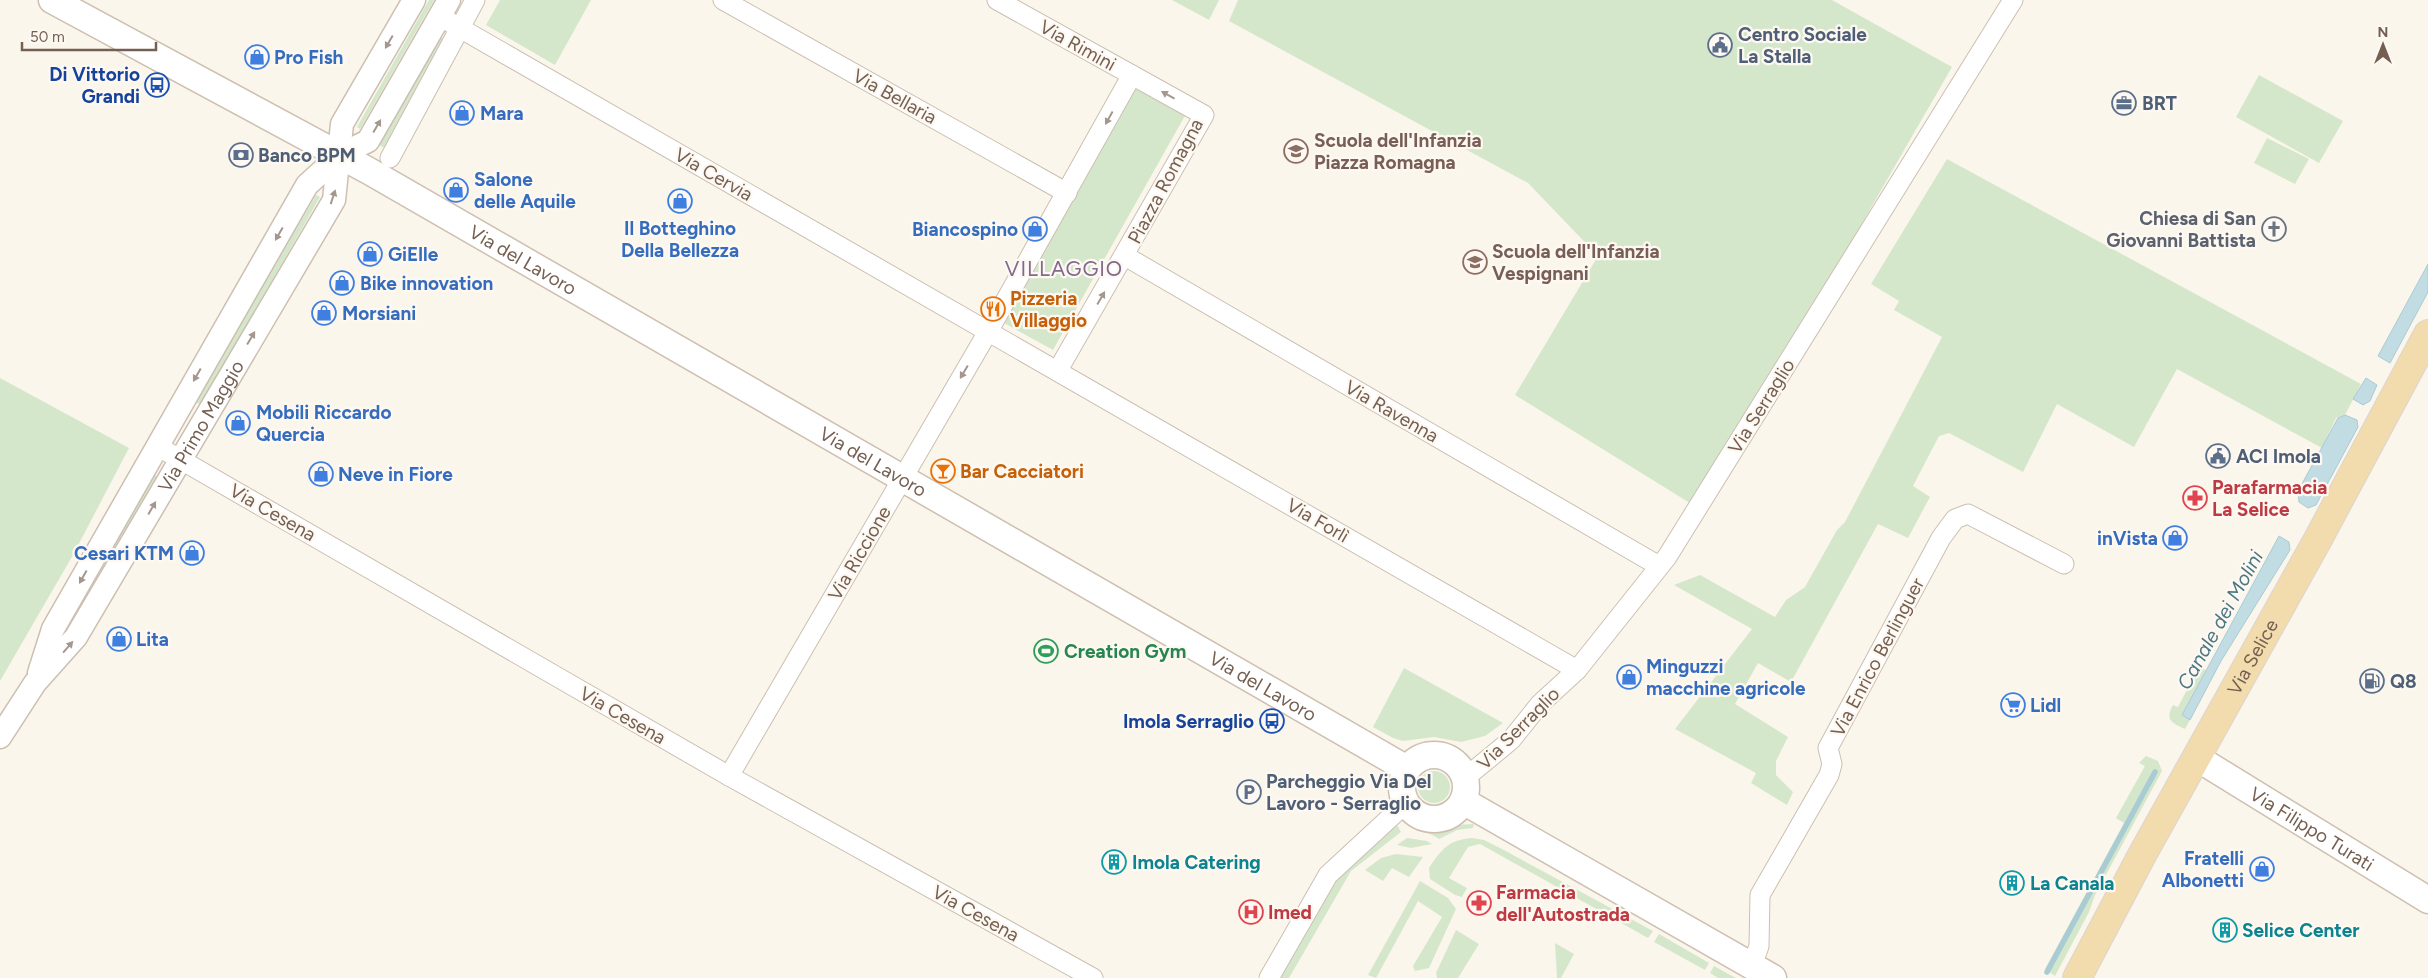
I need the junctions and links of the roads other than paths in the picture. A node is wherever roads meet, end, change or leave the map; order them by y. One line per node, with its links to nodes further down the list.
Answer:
1 (52, 0): 10 (main road, Via del Lavoro)
2 (414, 0): 10 (street, Via Primo Maggio, one-way to 10)
3 (475, 0): 8 (street)
4 (723, 0): 12 (street, Via Bellaria)
5 (997, 0): 9 (street, Via Rimini)
6 (2013, 0): 21 (street, Via Serraglio)
7 (444, 8): 8 (street, Via Cervia); 10 (street, Via Primo Maggio, one-way to 7)
8 (459, 29): 11 (street); 14 (street, Via Cervia)
9 (1132, 75): 12 (street, one-way to 12); 13 (street, Piazza Romagna, one-way to 9)
10 (340, 155): 17 (street, Via Primo Maggio, one-way to 17); 18 (street, Via Primo Maggio, one-way to 10); 19 (main road, Via del Lavoro)
11 (390, 158)
12 (1067, 192): 14 (street)
13 (1125, 256): 16 (street, Piazza Romagna, one-way to 13); 21 (street, Via Ravenna)
14 (989, 330): 16 (street); 19 (street, Via Riccione, one-way to 19)
15 (2428, 334): 25 (main road, Via Selice)
16 (1058, 370): 22 (street, Via Forlì)
17 (157, 446): 18 (street, Via Cesena); 23 (street, Via Primo Maggio, one-way to 23)
18 (181, 459): 23 (street, Via Primo Maggio, one-way to 18); 27 (street, Via Cesena)
19 (902, 478): 26 (main road, Via del Lavoro); 27 (street, Via Riccione)
20 (2064, 564): 31 (street, Via Enrico Berlinguer)
21 (1659, 566): 22 (street, Via Serraglio)
22 (1577, 670): 28 (street, Via Serraglio)
23 (35, 683): 24 (street, Via Primo Maggio)
24 (0, 737)
25 (2197, 758): 30 (main road, Via Filippo Turati); 34 (main road, Via Selice)
26 (1408, 769): 28 (main road); 29 (main road)
27 (729, 776): 32 (street, Via Cesena)
28 (1464, 790): 29 (main road); 31 (main road)
29 (1406, 803): 33 (street)
30 (2428, 900)
31 (1763, 972)
32 (1093, 978)
33 (1269, 978)
34 (2078, 978)

